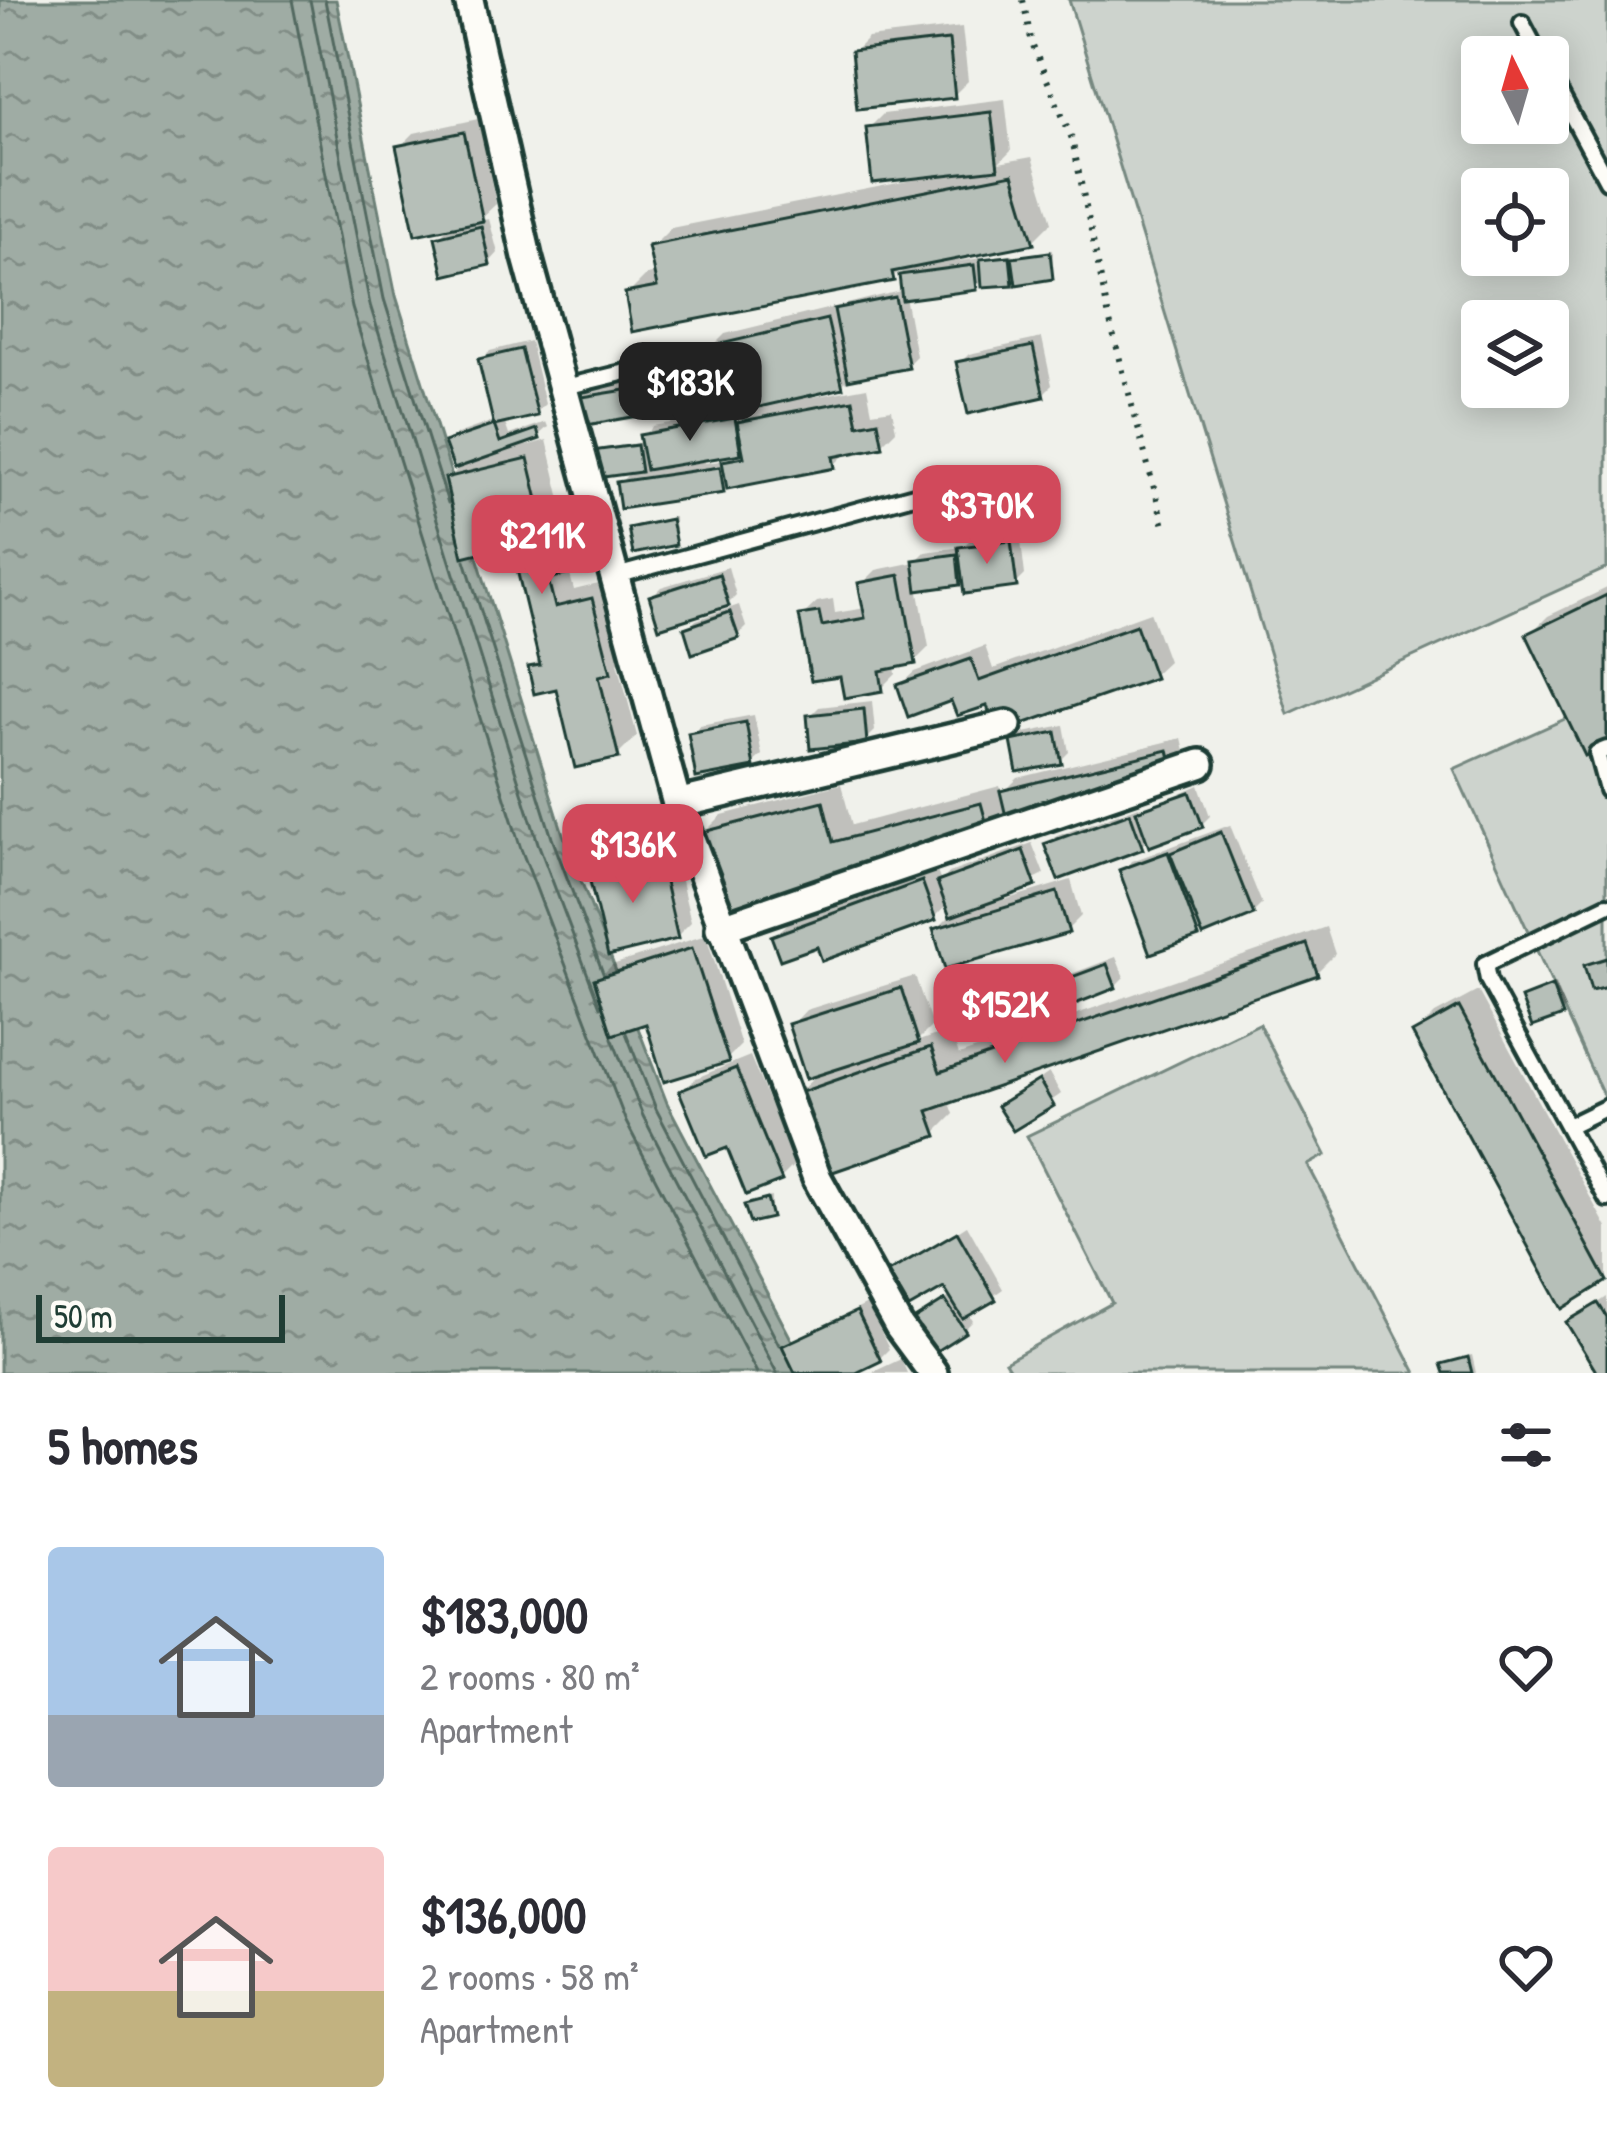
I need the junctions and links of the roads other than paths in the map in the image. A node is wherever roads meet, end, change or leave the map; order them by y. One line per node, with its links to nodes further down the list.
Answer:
1 (469, 0): 7 (street)
2 (1522, 23): 3 (lane)
3 (1529, 36)
4 (1569, 110): 5 (lane)
5 (1607, 181)
6 (700, 354): 7 (lane)
7 (560, 388): 9 (street)
8 (936, 489): 9 (lane)
9 (616, 576): 14 (street)
10 (1007, 725): 14 (street)
11 (1607, 749): 13 (lane)
12 (1200, 764): 16 (street)
13 (1607, 790)
14 (677, 804): 16 (street)
15 (1607, 905): 18 (lane)
16 (720, 928): 20 (street)
17 (1607, 1107): 18 (lane)
18 (1568, 1126): 19 (lane)
19 (1607, 1198)
20 (933, 1373)

